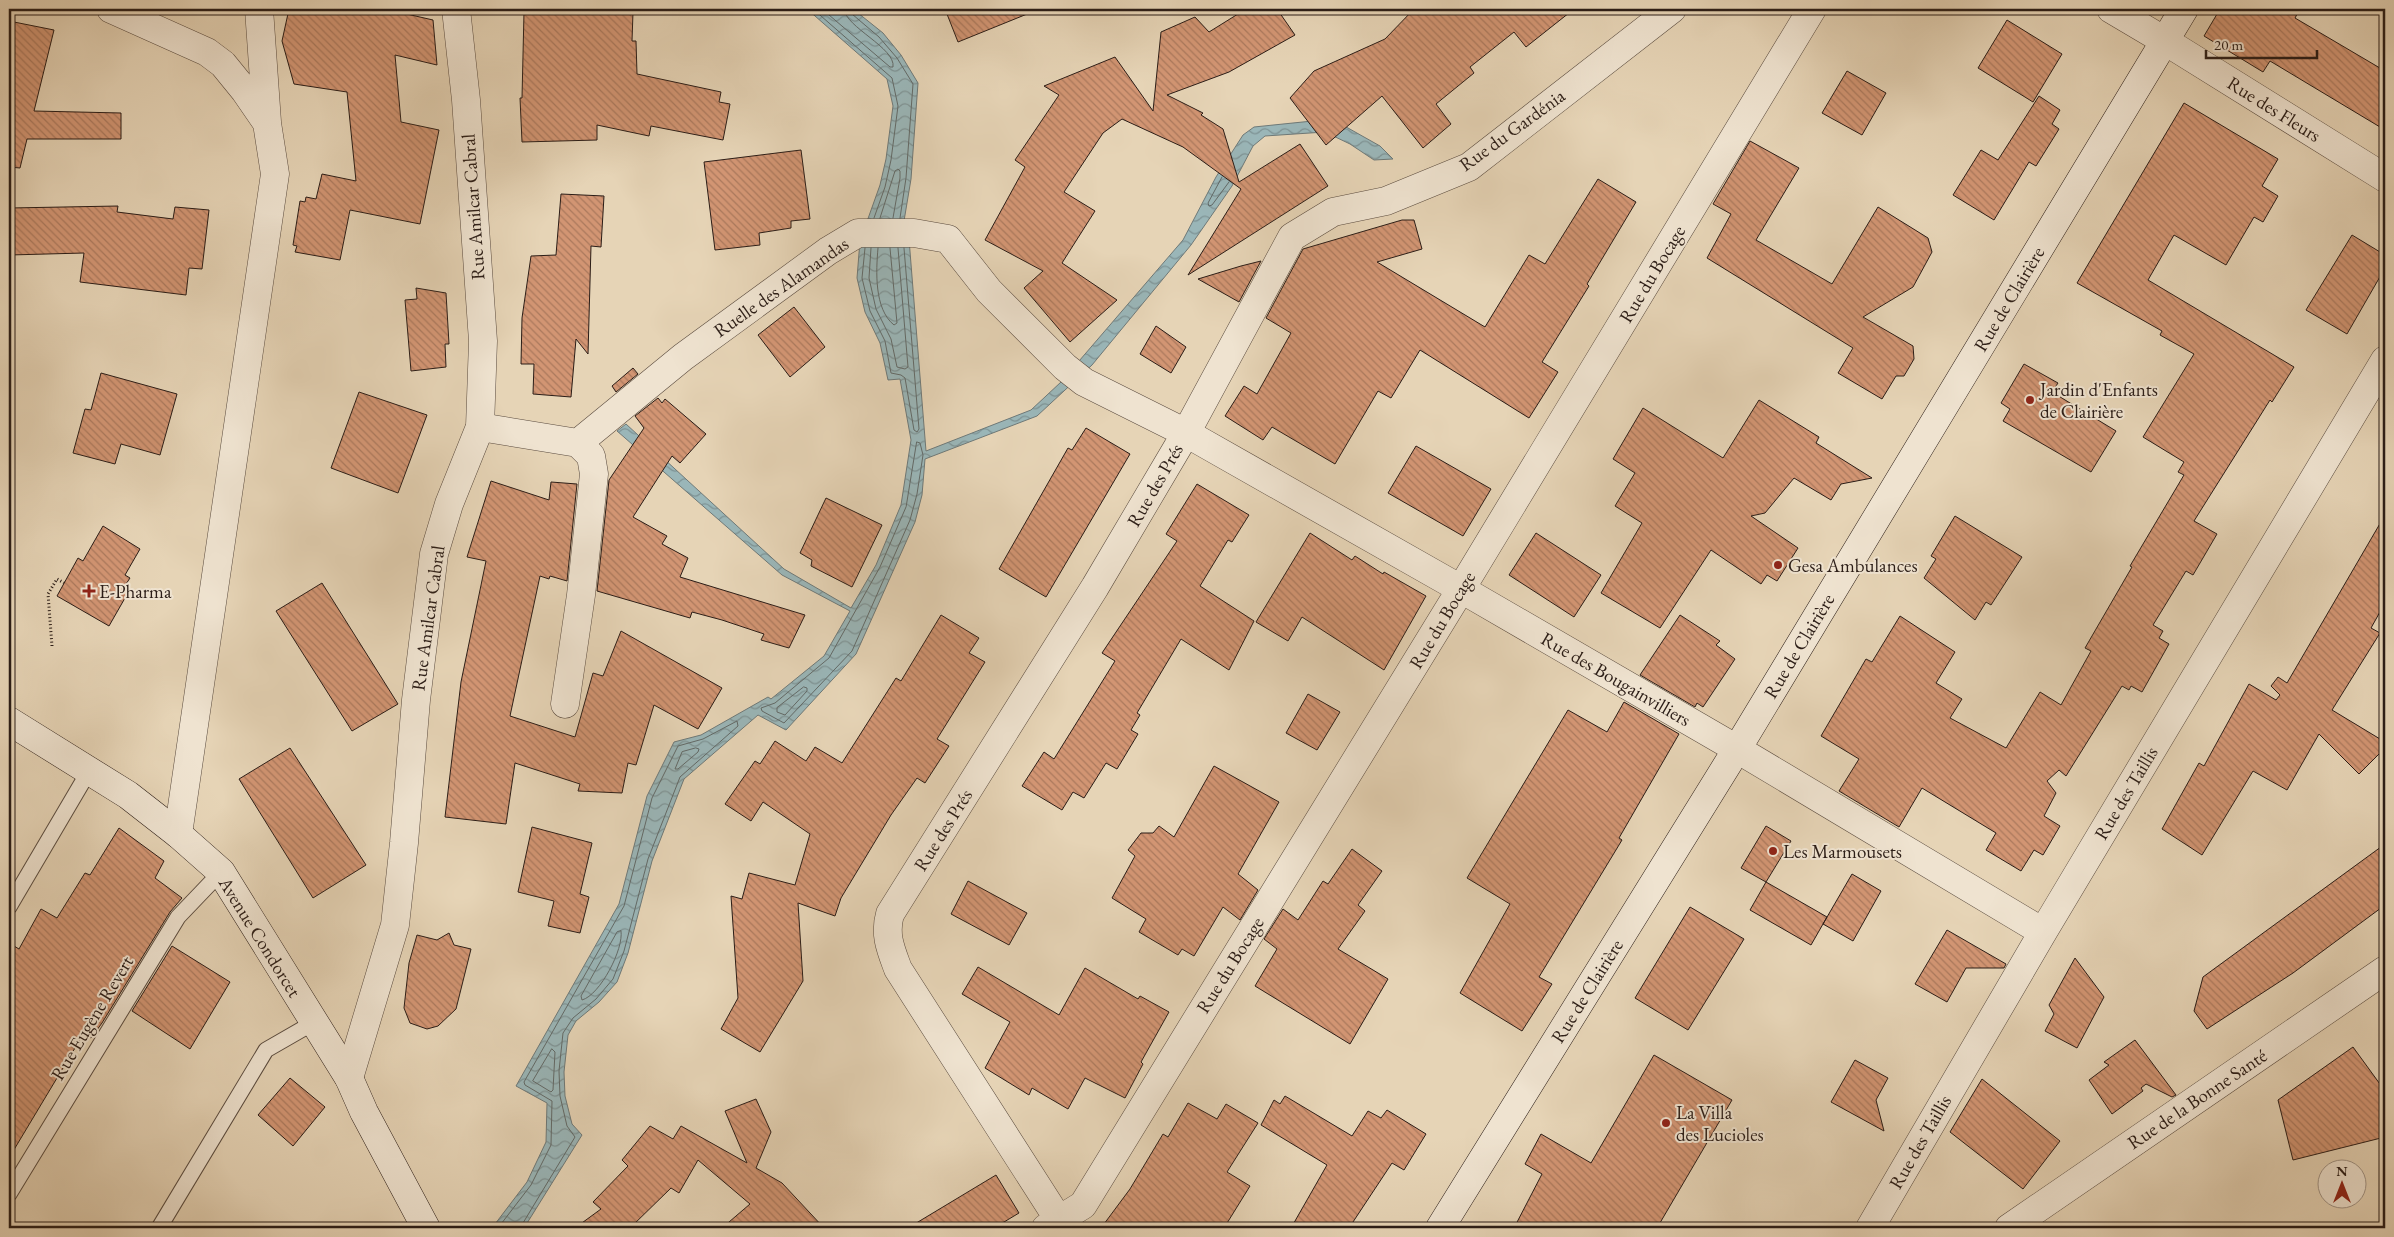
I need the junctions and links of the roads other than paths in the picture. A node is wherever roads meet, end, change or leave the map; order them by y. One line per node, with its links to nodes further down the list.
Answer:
1 (111, 9): 9 (street)
2 (259, 9): 9 (street)
3 (456, 9): 12 (street, Rue Amilcar Cabral)
4 (1672, 9): 13 (street, Rue du Gardénia)
5 (1812, 9): 15 (street, Rue du Bocage)
6 (2111, 9): 8 (street, Rue des Fleurs)
7 (2184, 9): 8 (street, Rue de Clairière)
8 (2165, 41): 10 (street, Rue des Fleurs); 18 (street, Rue de Clairière)
9 (267, 123): 20 (street)
10 (2385, 178)
11 (2385, 360): 23 (street, Rue des Taillis)
12 (480, 428): 14 (street); 26 (street, Rue Amilcar Cabral)
13 (1186, 433): 14 (street, Ruelle des Alamandas); 15 (street, Rue des Bougainvilliers); 28 (street, Rue des Prés)
14 (578, 443): 16 (street)
15 (1461, 589): 18 (street, Rue des Bougainvilliers); 28 (street, Rue du Bocage)
16 (565, 704)
17 (9, 722): 19 (street, Avenue Condorcet)
18 (1737, 749): 23 (street, Rue des Bougainvilliers); 31 (street, Rue de Clairière)
19 (89, 771): 20 (street, Avenue Condorcet); 22 (lane)
20 (178, 834): 21 (street, Avenue Condorcet)
21 (221, 872): 25 (street, Avenue Condorcet); 27 (lane, Rue Eugène Revert)
22 (9, 907)
23 (2043, 932): 32 (street, Rue des Taillis)
24 (2385, 970): 33 (street, Rue de la Bonne Santé)
25 (313, 1023): 26 (street, Avenue Condorcet); 29 (lane)
26 (349, 1078): 30 (street, Avenue Condorcet)
27 (9, 1194)
28 (1057, 1226)
29 (159, 1228)
30 (426, 1228)
31 (1440, 1228)
32 (1870, 1228)
33 (2009, 1228)

